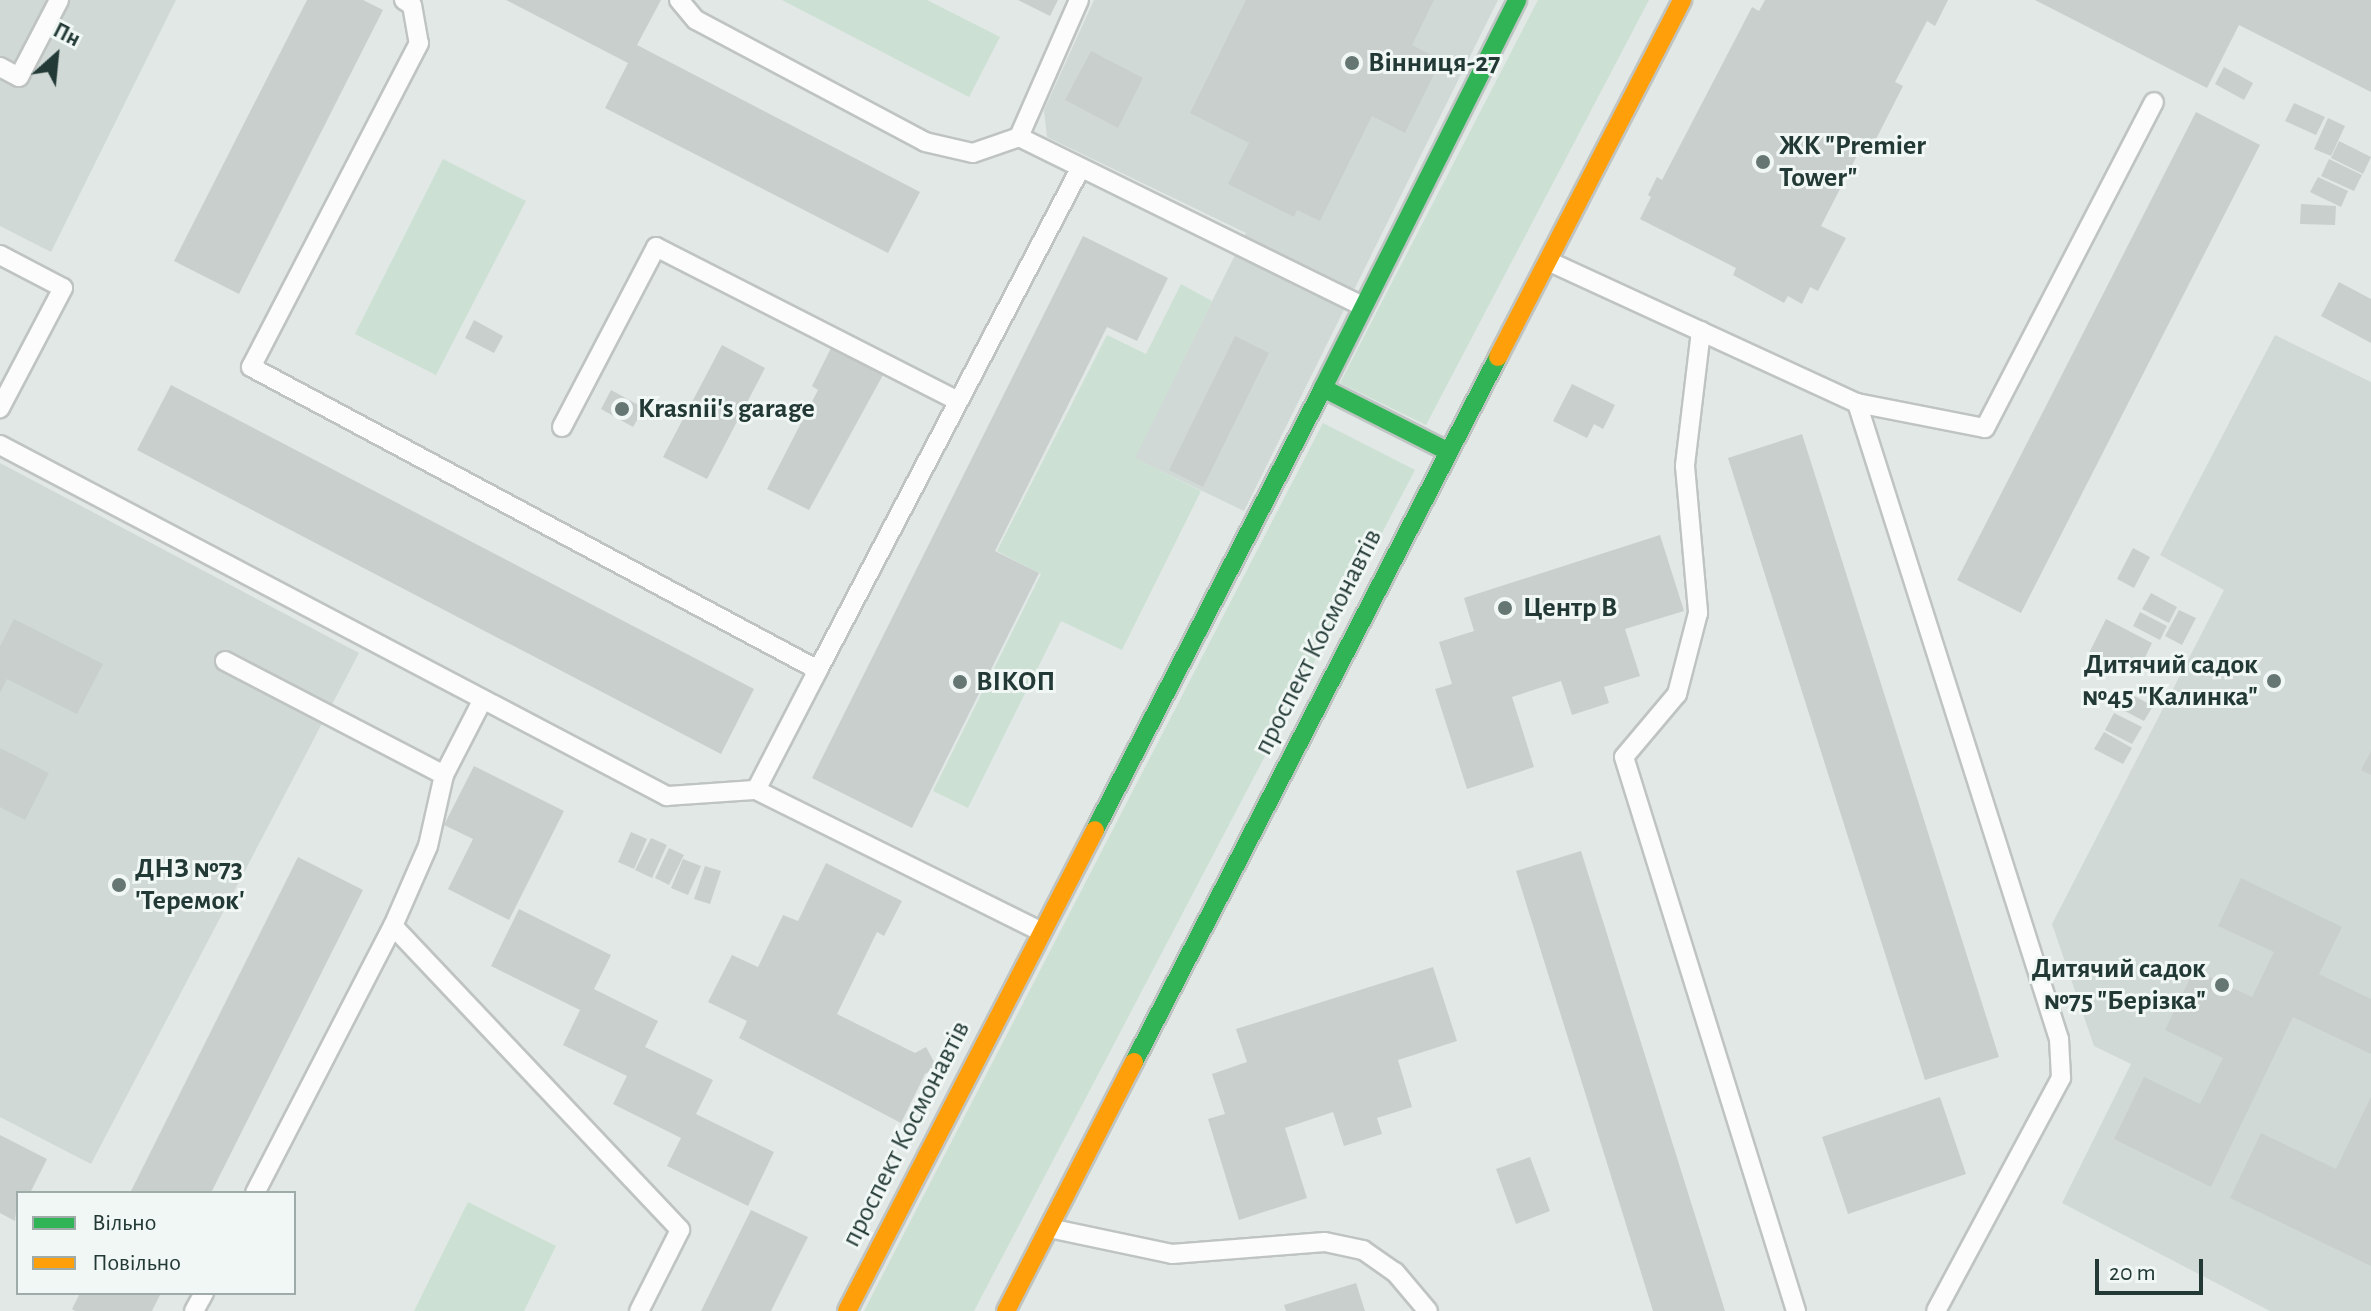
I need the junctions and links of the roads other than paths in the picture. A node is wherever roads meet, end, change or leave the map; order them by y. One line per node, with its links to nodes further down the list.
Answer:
1 (59, 0): 7 (lane)
2 (404, 0): 23 (lane)
3 (679, 0): 9 (lane)
4 (1079, 0): 9 (lane)
5 (1517, 0): 13 (street, проспект Космонавтів)
6 (1682, 0): 12 (street, проспект Космонавтів)
7 (0, 67)
8 (2154, 102): 17 (lane)
9 (1019, 137): 10 (lane)
10 (1080, 169): 13 (lane); 16 (lane)
11 (0, 255): 18 (lane)
12 (1545, 259): 14 (lane); 21 (street, проспект Космонавтів)
13 (1363, 306): 15 (street, проспект Космонавтів)
14 (1701, 331): 17 (lane); 35 (lane)
15 (1323, 388): 21 (street); 28 (street, проспект Космонавтів)
16 (958, 401): 19 (lane); 23 (lane)
17 (1857, 403): 36 (lane)
18 (0, 408)
19 (562, 427)
20 (0, 445): 24 (lane)
21 (1447, 451): 30 (street, проспект Космонавтів)
22 (225, 661): 25 (lane)
23 (818, 670): 26 (lane)
24 (483, 699): 25 (lane); 26 (lane)
25 (444, 775): 27 (lane)
26 (756, 790): 28 (lane)
27 (393, 926): 29 (lane); 31 (lane)
28 (1042, 932): 32 (street, проспект Космонавтів)
29 (256, 1191)
30 (1049, 1228): 33 (street, проспект Космонавтів); 34 (lane)
31 (639, 1311)
32 (847, 1311)
33 (1006, 1311)
34 (1428, 1311)
35 (1796, 1311)
36 (1936, 1311)

